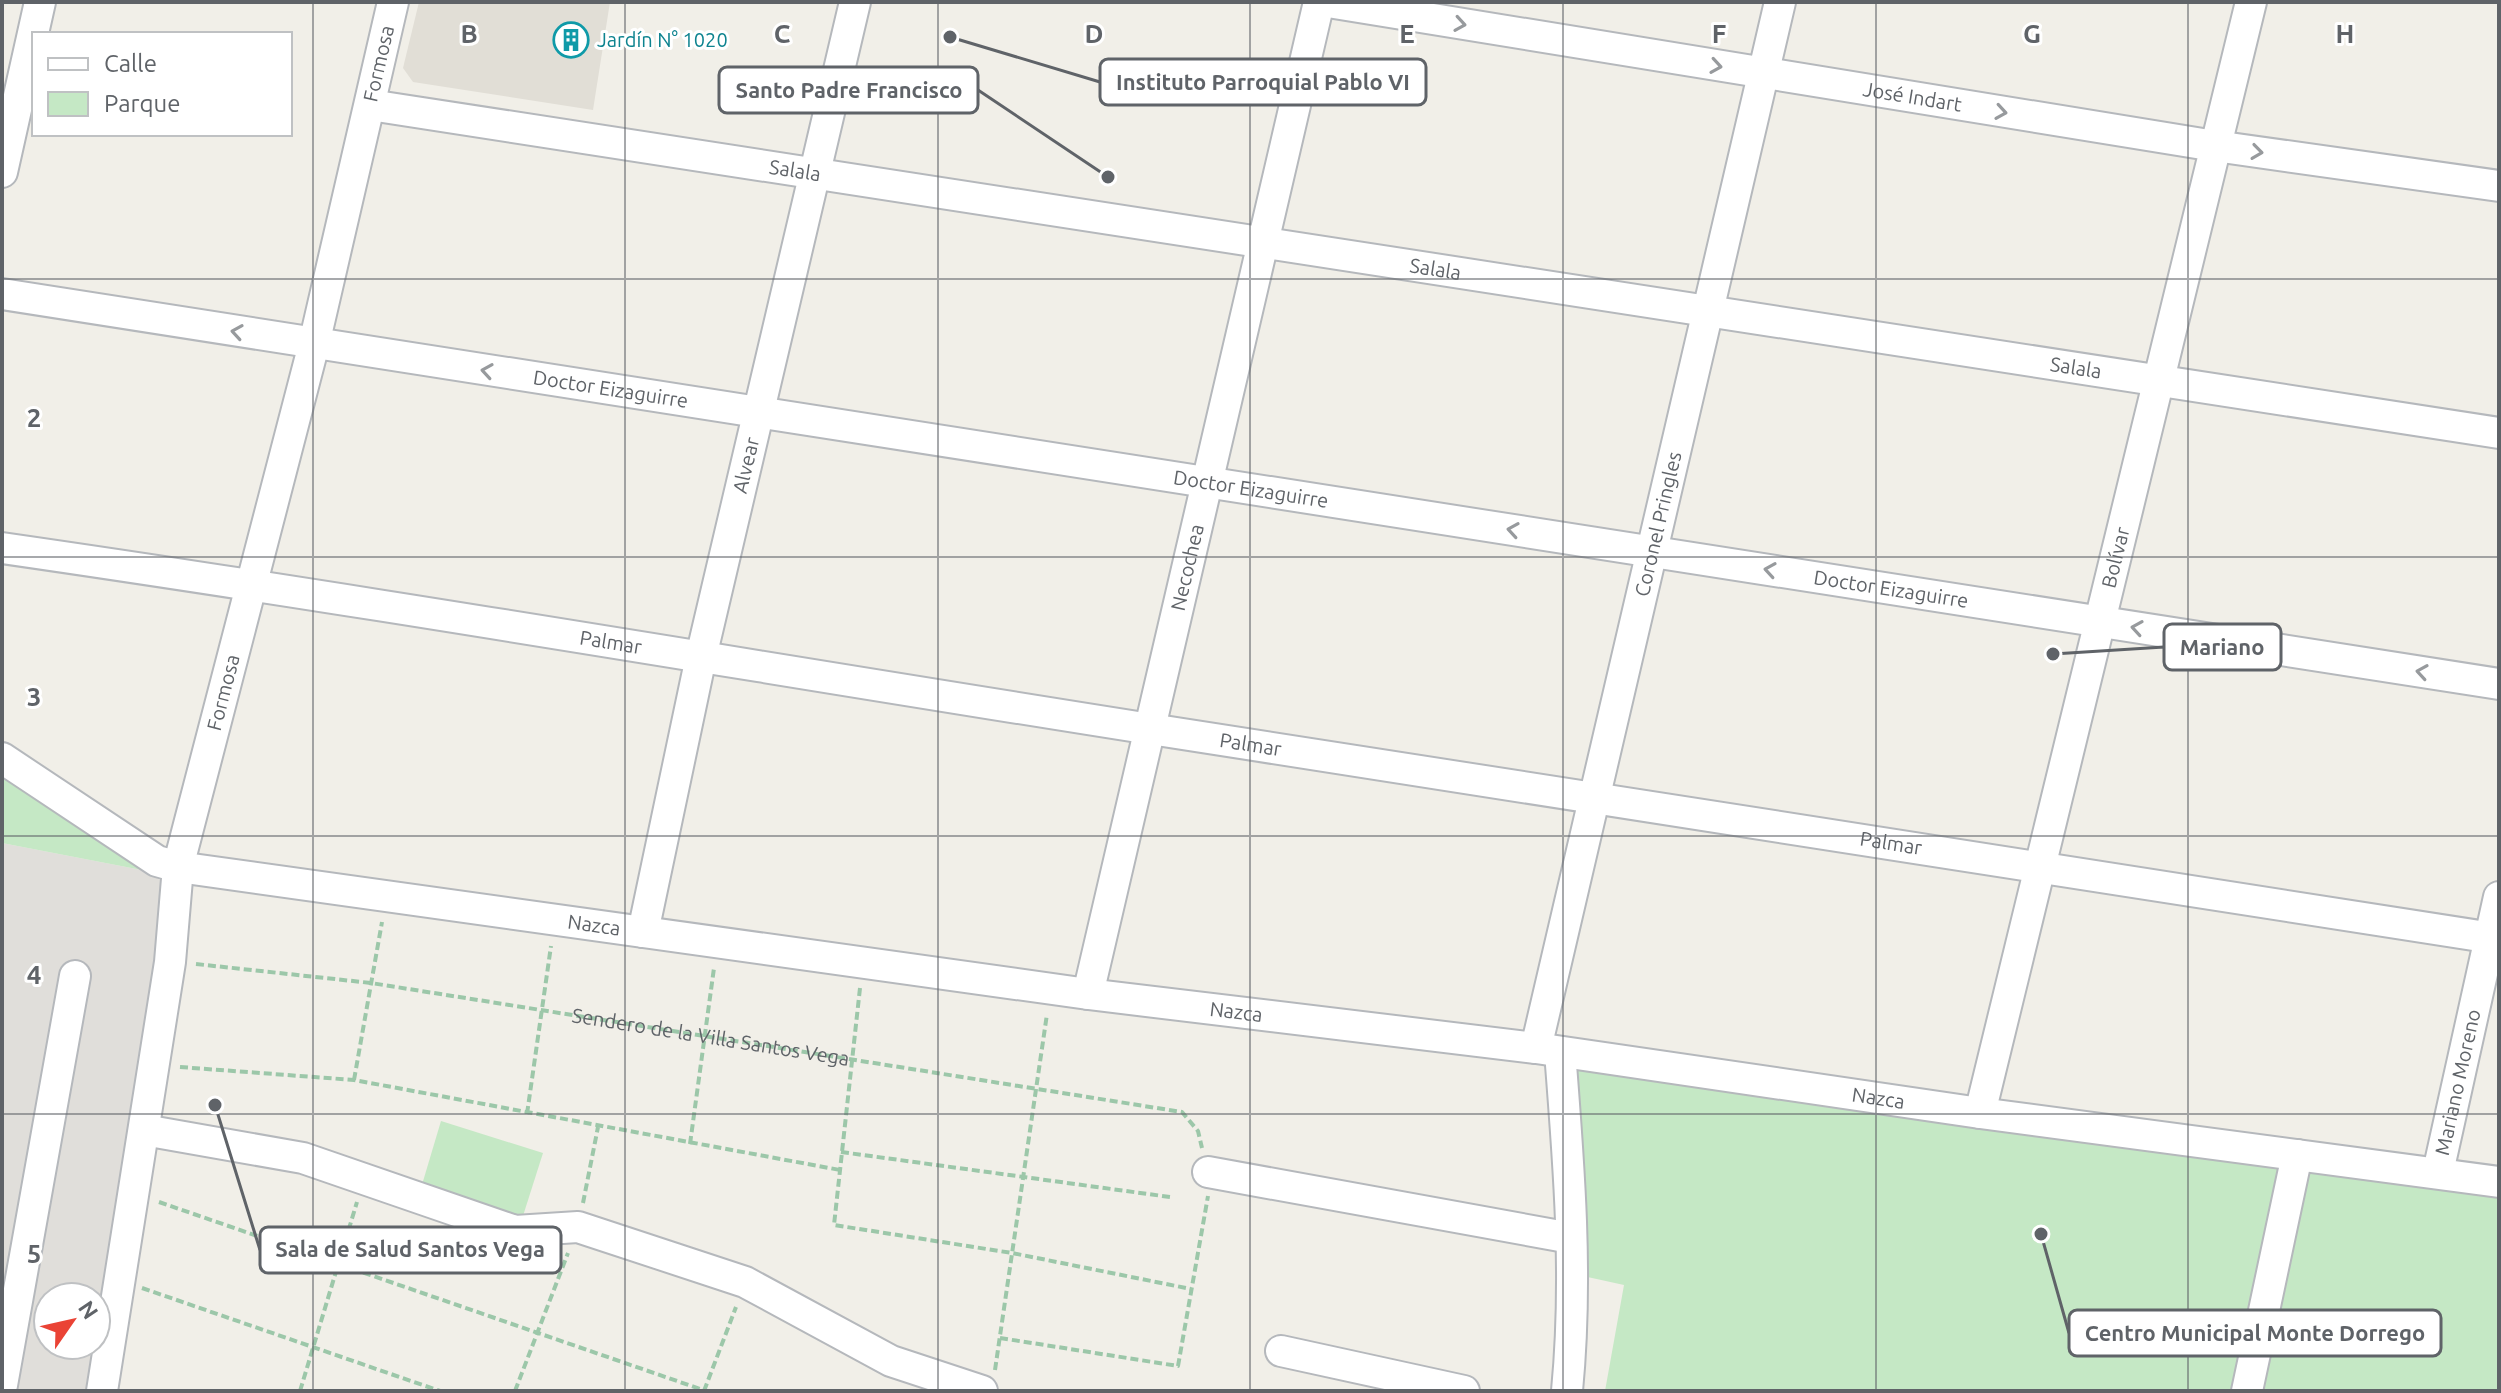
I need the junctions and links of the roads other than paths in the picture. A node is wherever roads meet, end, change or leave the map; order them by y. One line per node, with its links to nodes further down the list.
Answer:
1 (40, 2): 8 (street)
2 (393, 2): 11 (street, Formosa)
3 (855, 2): 14 (street, Alvear)
4 (1319, 2): 16 (street, Necochea)
5 (1328, 2): 10 (street, José Indart, one-way to 10)
6 (1780, 2): 10 (street, Coronel Pringles)
7 (2251, 2): 12 (street, Bolívar)
8 (33, 32)
9 (32, 38): 13 (street)
10 (1766, 74): 12 (street, José Indart, one-way to 12); 18 (street, Coronel Pringles)
11 (370, 105): 14 (street, Salala); 19 (street, Formosa)
12 (2215, 146): 15 (street, José Indart, one-way to 15); 20 (street, Bolívar)
13 (2, 172)
14 (816, 173): 16 (street, Salala); 21 (street, Alvear)
15 (2499, 186)
16 (1265, 245): 18 (street, Salala); 23 (street, Necochea)
17 (2, 294): 19 (street, Doctor Eizaguirre, one-way to 17)
18 (1710, 312): 20 (street, Salala); 25 (street, Coronel Pringles)
19 (314, 344): 21 (street, Doctor Eizaguirre, one-way to 19); 26 (street, Formosa)
20 (2159, 382): 22 (street, Salala); 27 (street, Bolívar)
21 (758, 414): 23 (street, Doctor Eizaguirre); 28 (street, Alvear)
22 (2499, 433)
23 (1205, 482): 25 (street, Doctor Eizaguirre, one-way to 23); 30 (street, Necochea)
24 (2, 548): 26 (street, Palmar)
25 (1651, 552): 27 (street, Doctor Eizaguirre, one-way to 25); 32 (street, Coronel Pringles)
26 (254, 584): 28 (street, Palmar); 34 (street, Formosa)
27 (2100, 622): 29 (street, Doctor Eizaguirre, one-way to 27); 33 (street, Bolívar)
28 (701, 657): 30 (street, Palmar); 36 (street, Alvear)
29 (2499, 684)
30 (1148, 728): 32 (street, Palmar); 39 (street, Necochea)
31 (2, 758): 34 (street, Nazca)
32 (1593, 795): 33 (street, Palmar); 40 (street, Coronel Pringles)
33 (2040, 866): 37 (street, Palmar); 41 (street, Bolívar)
34 (178, 867): 36 (street, Nazca); 42 (street, Formosa)
35 (2499, 897): 37 (street, Mariano Moreno)
36 (643, 932): 39 (street, Nazca)
37 (2495, 938): 45 (street, Mariano Moreno)
38 (75, 976): 50 (street)
39 (1088, 994): 40 (street, Nazca)
40 (1548, 1050): 41 (street, Nazca); 47 (street, Coronel Pringles)
41 (1980, 1113): 43 (street, Nazca)
42 (144, 1130): 49 (street); 51 (street, Formosa)
43 (2297, 1155): 45 (street, Nazca); 54 (street)
44 (1208, 1172): 47 (street)
45 (2438, 1172): 46 (street, Nazca)
46 (2499, 1182)
47 (1571, 1238): 53 (street, Coronel Pringles)
48 (1281, 1351): 52 (street)
49 (988, 1384)
50 (2, 1385)
51 (102, 1391)
52 (1464, 1391)
53 (1567, 1391)
54 (2247, 1391)

